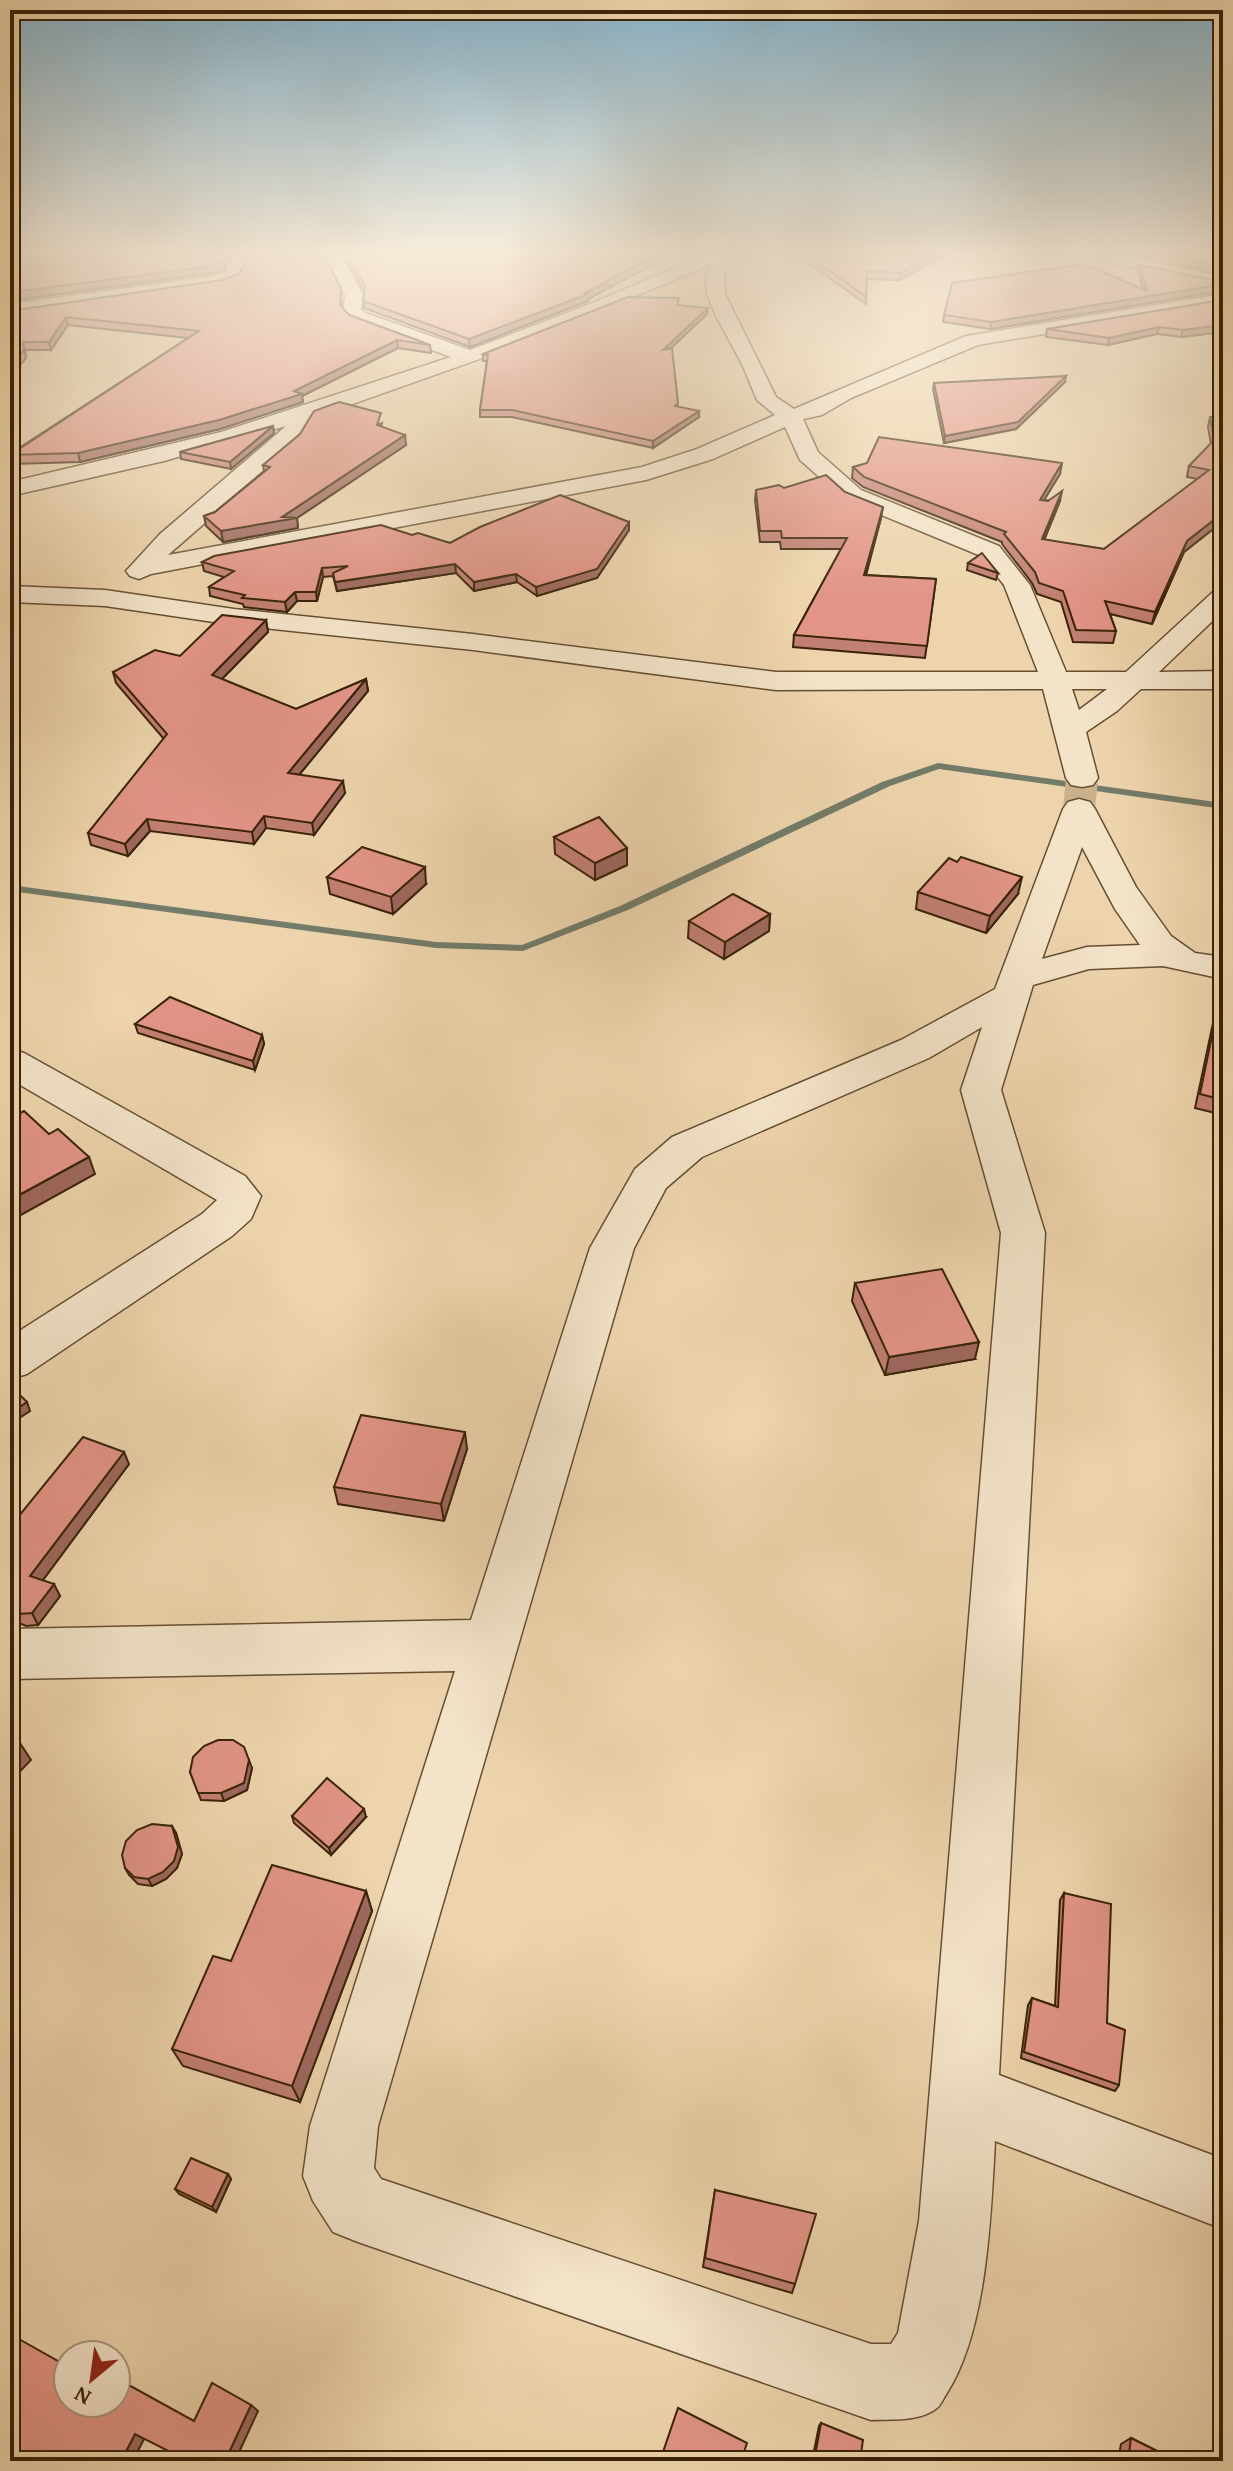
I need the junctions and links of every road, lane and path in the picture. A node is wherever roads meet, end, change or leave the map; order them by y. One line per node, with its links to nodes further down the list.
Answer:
1 (427, 370): 4 (street)
2 (755, 370): 5 (street)
3 (901, 370): 5 (street)
4 (304, 415): 6 (street); 7 (street)
5 (791, 416): 7 (street); 13 (street)
6 (10, 489)
7 (145, 567): 11 (street)
8 (10, 594): 9 (street)
9 (60, 596): 11 (street); 12 (street)
10 (1223, 597): 14 (street)
11 (105, 598): 13 (street)
12 (10, 623)
13 (1053, 678): 14 (street); 16 (street)
14 (1137, 678): 15 (street); 16 (street)
15 (1223, 680)
16 (1070, 729): 17 (street)
17 (1082, 778)
18 (1170, 955): 19 (street); 20 (street); 20 (street)
19 (1223, 968)
20 (1014, 987): 23 (street); 25 (street)
21 (10, 1062): 22 (street)
22 (10, 1361)
23 (490, 1645): 24 (street); 25 (street)
24 (10, 1654)
25 (963, 2095): 26 (street)
26 (1223, 2194)

